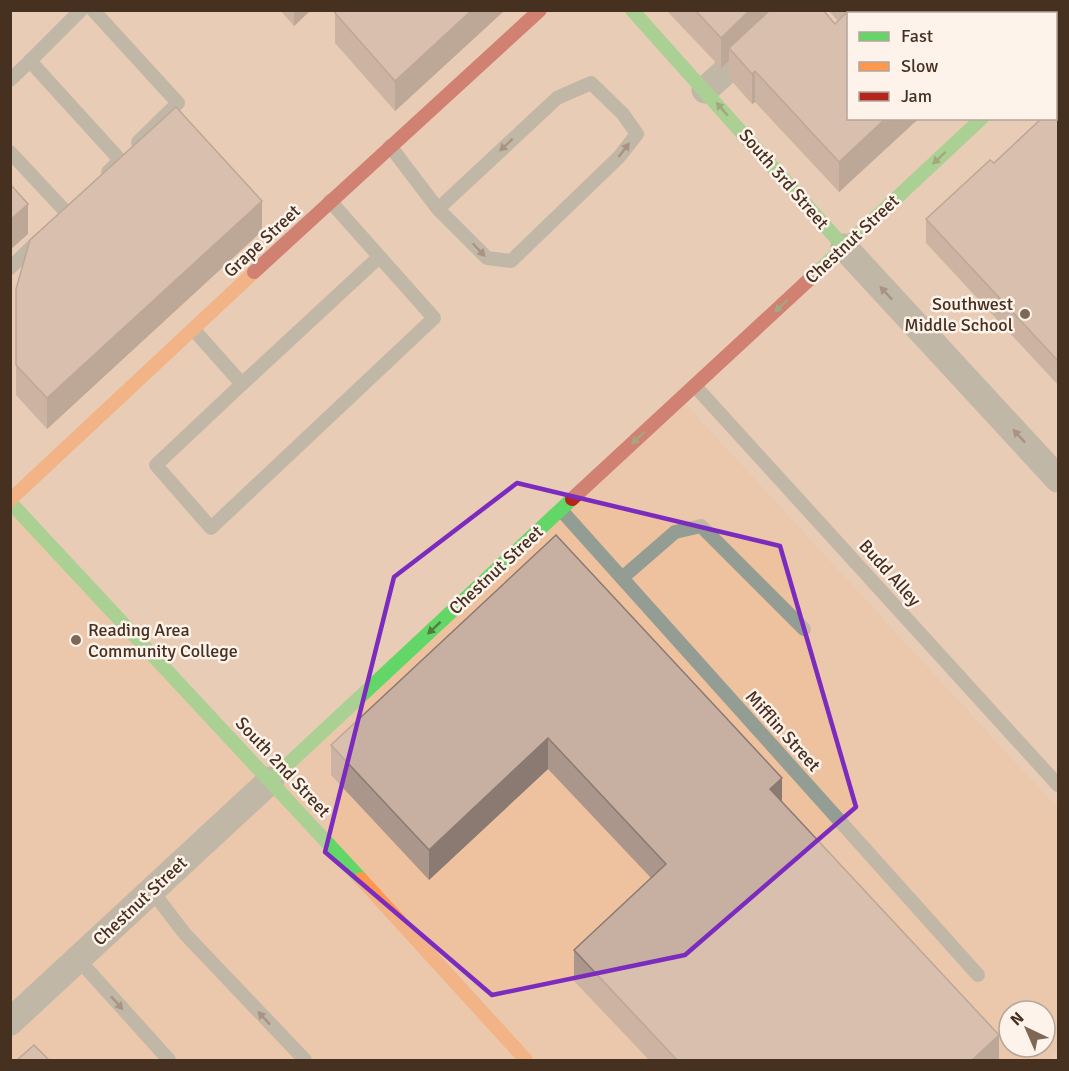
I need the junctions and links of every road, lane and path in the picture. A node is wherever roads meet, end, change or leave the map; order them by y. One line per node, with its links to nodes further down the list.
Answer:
1 (81, 10): 6 (lane)
2 (93, 10): 12 (lane)
3 (540, 10): 10 (street, Grape Street)
4 (632, 10): 8 (street, South 3rd Street)
5 (793, 10): 8 (street)
6 (30, 62): 7 (lane); 12 (lane)
7 (10, 80)
8 (705, 90): 16 (street, South 3rd Street, one-way to 8)
9 (980, 120): 16 (street, Chestnut Street, one-way to 16)
10 (390, 146): 14 (street, Grape Street); 15 (lane)
11 (10, 152): 18 (lane)
12 (120, 160): 13 (lane)
13 (97, 183)
14 (330, 201): 17 (lane); 19 (street, Grape Street)
15 (438, 209): 15 (lane, one-way to 15)
16 (844, 247): 21 (street, Chestnut Street, one-way to 21); 22 (street, South 3rd Street, one-way to 16)
17 (380, 257): 20 (lane); 20 (lane)
18 (10, 268)
19 (194, 330): 20 (lane); 23 (street, Grape Street)
20 (242, 384)
21 (695, 386): 24 (street, Chestnut Street, one-way to 24); 28 (lane, Budd Alley)
22 (1059, 479)
23 (10, 501): 27 (street, South 2nd Street)
24 (561, 510): 25 (lane, Mifflin Street); 27 (street, Chestnut Street, one-way to 27)
25 (622, 578): 26 (lane); 31 (lane, Mifflin Street)
26 (804, 629)
27 (271, 780): 29 (street, Chestnut Street); 35 (street, South 2nd Street)
28 (1059, 785)
29 (152, 891): 30 (street, Chestnut Street); 34 (lane, one-way to 29)
30 (78, 959): 32 (street, Chestnut Street); 33 (lane, one-way to 33)
31 (978, 975)
32 (10, 1022)
33 (169, 1060)
34 (305, 1060)
35 (526, 1060)

